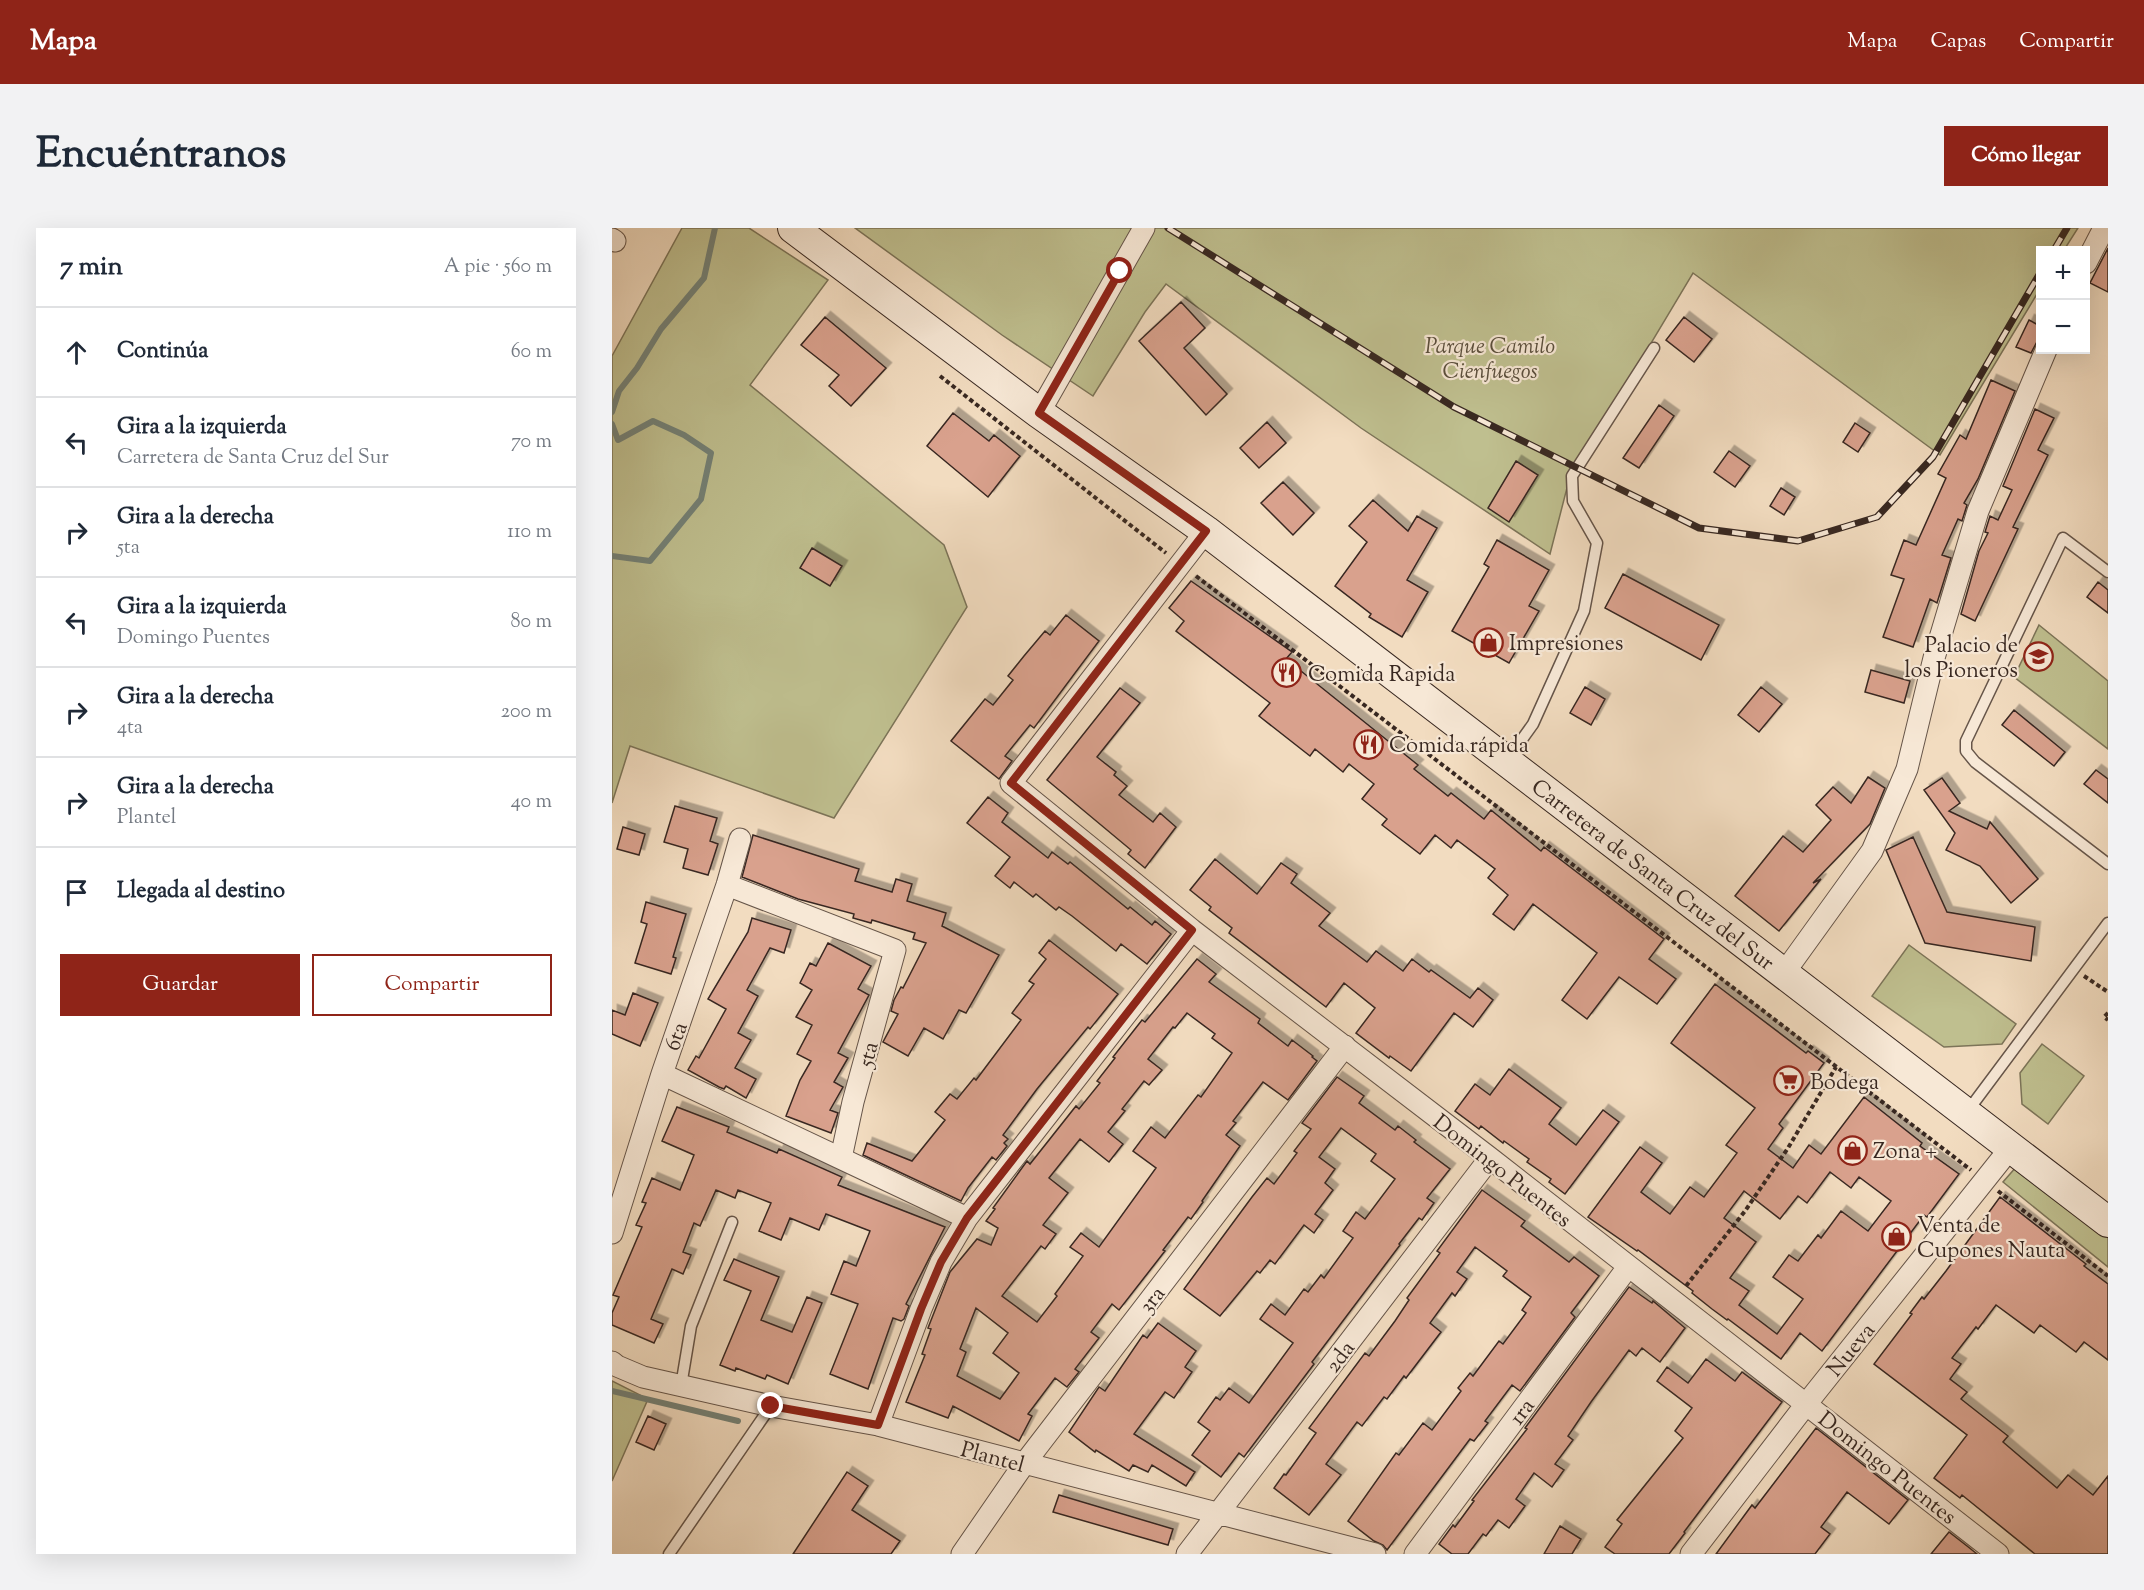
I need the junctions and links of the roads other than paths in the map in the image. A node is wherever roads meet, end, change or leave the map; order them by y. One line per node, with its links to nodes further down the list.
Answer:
1 (793, 228): 7 (main road, Carretera de Santa Cruz del Sur)
2 (1144, 228): 7 (street)
3 (2104, 228): 4 (street)
4 (2090, 254)
5 (1654, 348): 10 (lane)
6 (2044, 354): 16 (street)
7 (1039, 413): 8 (main road, Carretera de Santa Cruz del Sur)
8 (1206, 531): 10 (main road, Carretera de Santa Cruz del Sur); 15 (street, Domingo Puentes)
9 (2108, 572): 12 (lane)
10 (1507, 762): 16 (main road, Carretera de Santa Cruz del Sur)
11 (740, 839): 13 (street, 6ta)
12 (2108, 864)
13 (727, 885): 18 (street, 6ta); 21 (street, 5ta)
14 (2108, 922): 19 (lane)
15 (1192, 930): 17 (street, Domingo Puentes); 23 (street)
16 (1784, 973): 19 (main road, Carretera de Santa Cruz del Sur)
17 (1345, 1047): 22 (street, Domingo Puentes); 33 (street, 3ra)
18 (662, 1074): 21 (street); 26 (street, 6ta)
19 (1967, 1113): 20 (main road, Carretera de Santa Cruz del Sur)
20 (2012, 1146): 25 (main road, Carretera de Santa Cruz del Sur); 30 (street, Nueva)
21 (841, 1158): 23 (street)
22 (1490, 1158): 27 (street, Domingo Puentes); 34 (street, 2da)
23 (967, 1218): 32 (street)
24 (732, 1222): 29 (lane)
25 (2108, 1222)
26 (612, 1233)
27 (1628, 1267): 30 (street, Domingo Puentes); 39 (street, 1ra)
28 (612, 1362): 29 (street, Plantel)
29 (681, 1386): 31 (street, Plantel)
30 (1807, 1403): 40 (street, Nueva); 41 (street, Domingo Puentes)
31 (771, 1406): 32 (street, Plantel); 35 (lane)
32 (878, 1425): 33 (street, Plantel)
33 (1024, 1464): 34 (street, Plantel); 36 (street, 3ra)
34 (1218, 1514): 37 (street, 2da); 38 (street, Plantel)
35 (669, 1554)
36 (962, 1554)
37 (1187, 1554)
38 (1375, 1554)
39 (1415, 1554)
40 (1691, 1554)
41 (1998, 1554)

